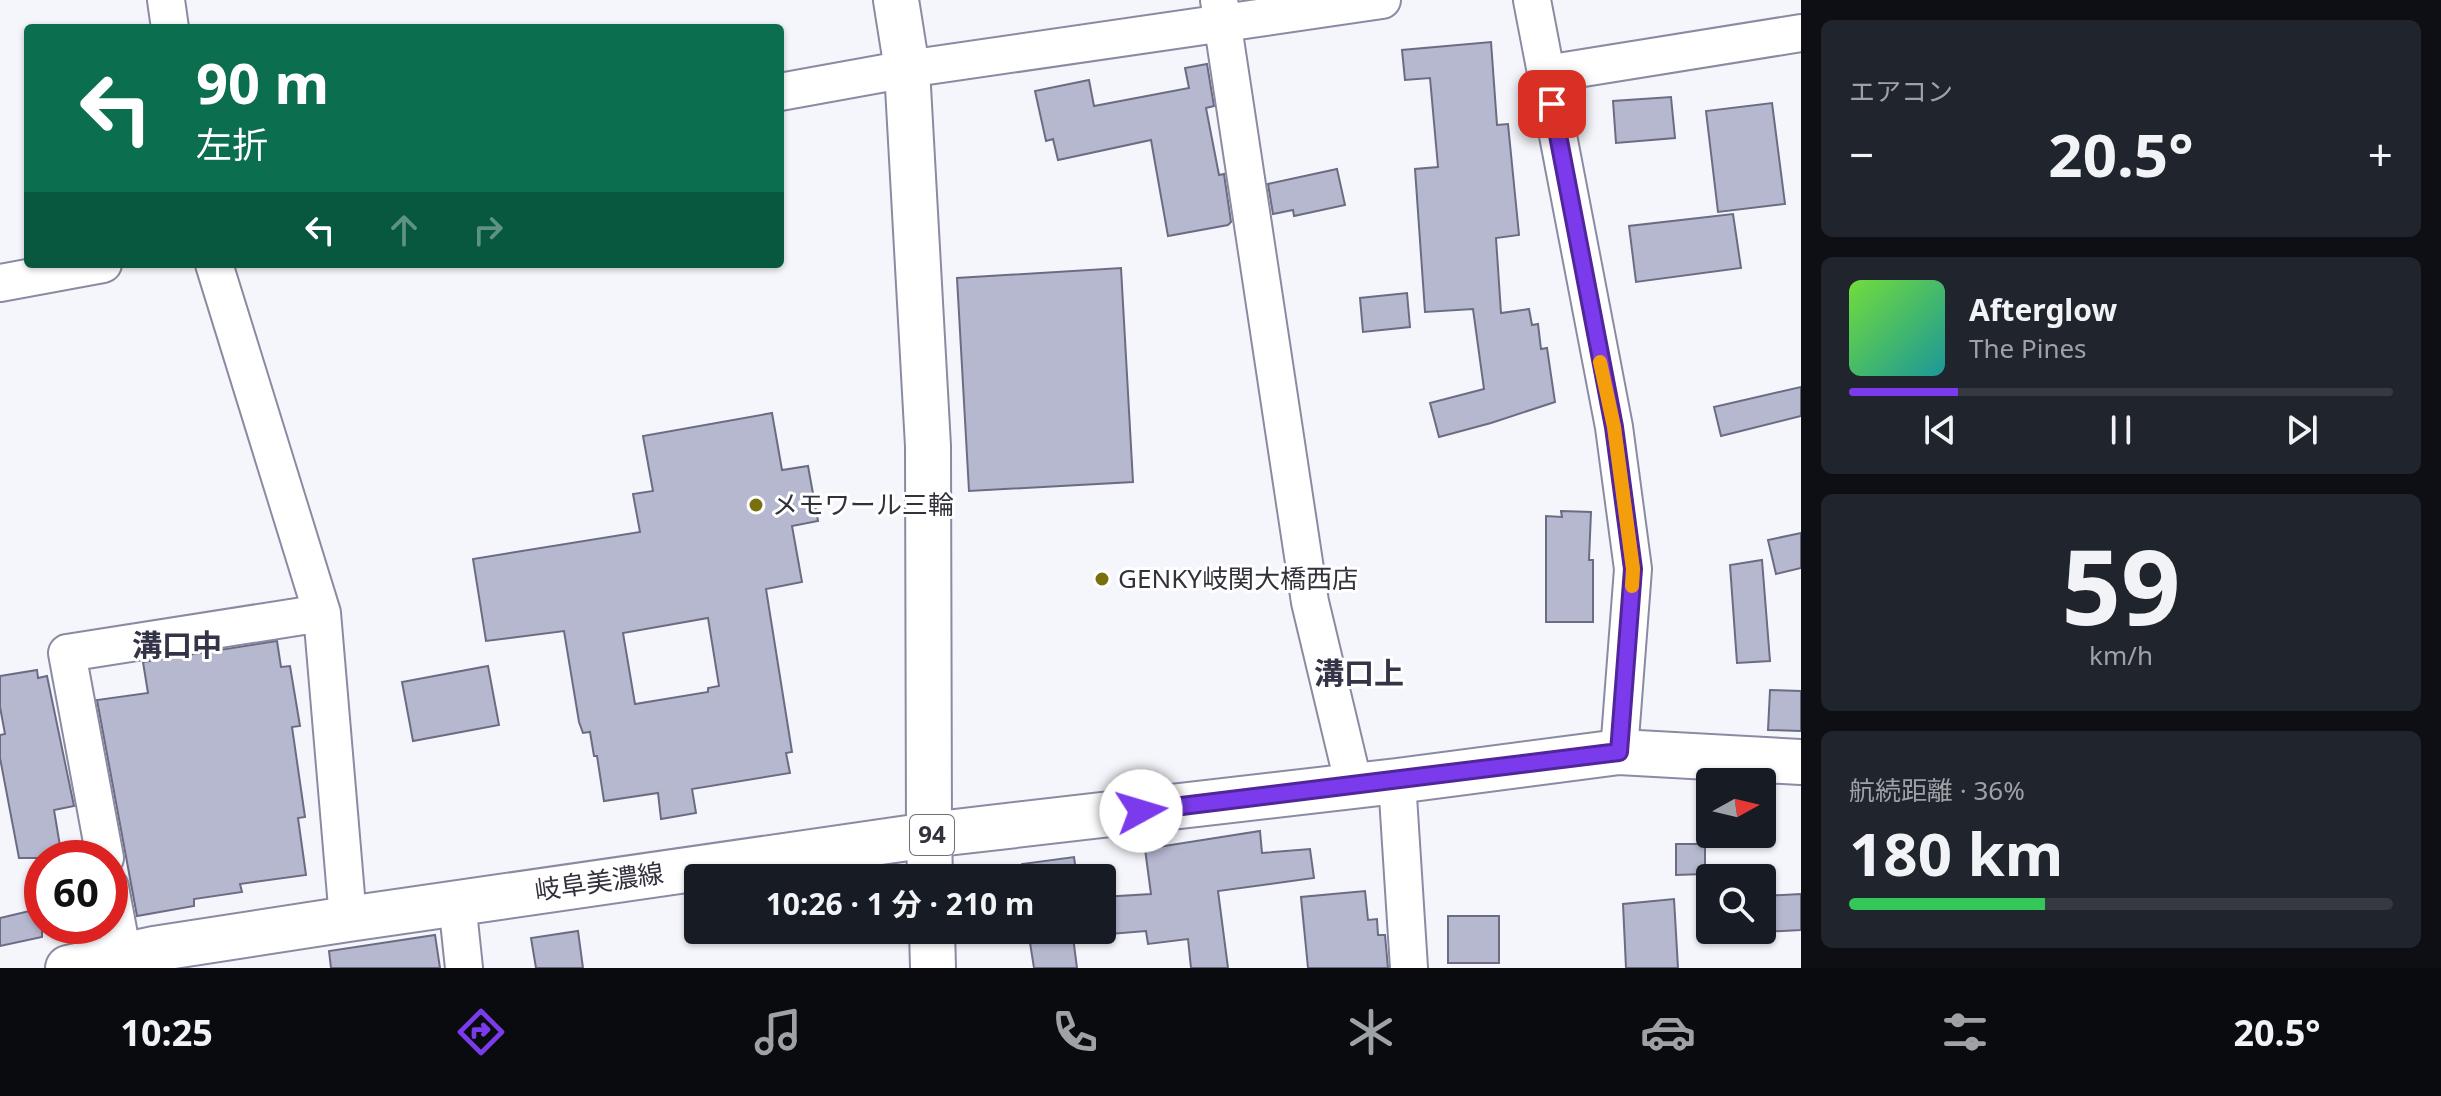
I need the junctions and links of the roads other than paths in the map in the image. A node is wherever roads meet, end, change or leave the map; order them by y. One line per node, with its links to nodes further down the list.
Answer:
1 (166, 0): 6 (street)
2 (896, 0): 8 (main road)
3 (1382, 0): 5 (street)
4 (1532, 0): 9 (street)
5 (1222, 11): 8 (street); 18 (street)
6 (169, 24)
7 (1801, 33): 9 (street)
8 (907, 69): 10 (street); 19 (main road)
9 (1546, 74): 15 (street)
10 (784, 91)
11 (81, 268): 13 (street)
12 (215, 268): 14 (street)
13 (0, 283)
14 (322, 613): 20 (street); 23 (street)
15 (1619, 752): 16 (main road, 岐阜美濃線 / 94); 17 (main road, 岐阜美濃線 / 94)
16 (1801, 762)
17 (1397, 781): 18 (main road, 岐阜美濃線 / 94); 30 (street)
18 (1354, 786): 19 (main road, 岐阜美濃線 / 94)
19 (929, 835): 21 (main road); 22 (main road, 岐阜美濃線 / 94)
20 (102, 840)
21 (930, 864)
22 (457, 902): 23 (main road, 岐阜美濃線 / 94); 28 (street)
23 (348, 919): 26 (main road, 岐阜美濃線 / 94)
24 (121, 944): 26 (street)
25 (932, 944): 29 (main road)
26 (123, 956): 27 (main road, 岐阜美濃線 / 94)
27 (68, 968)
28 (464, 968)
29 (933, 968)
30 (1409, 968)

